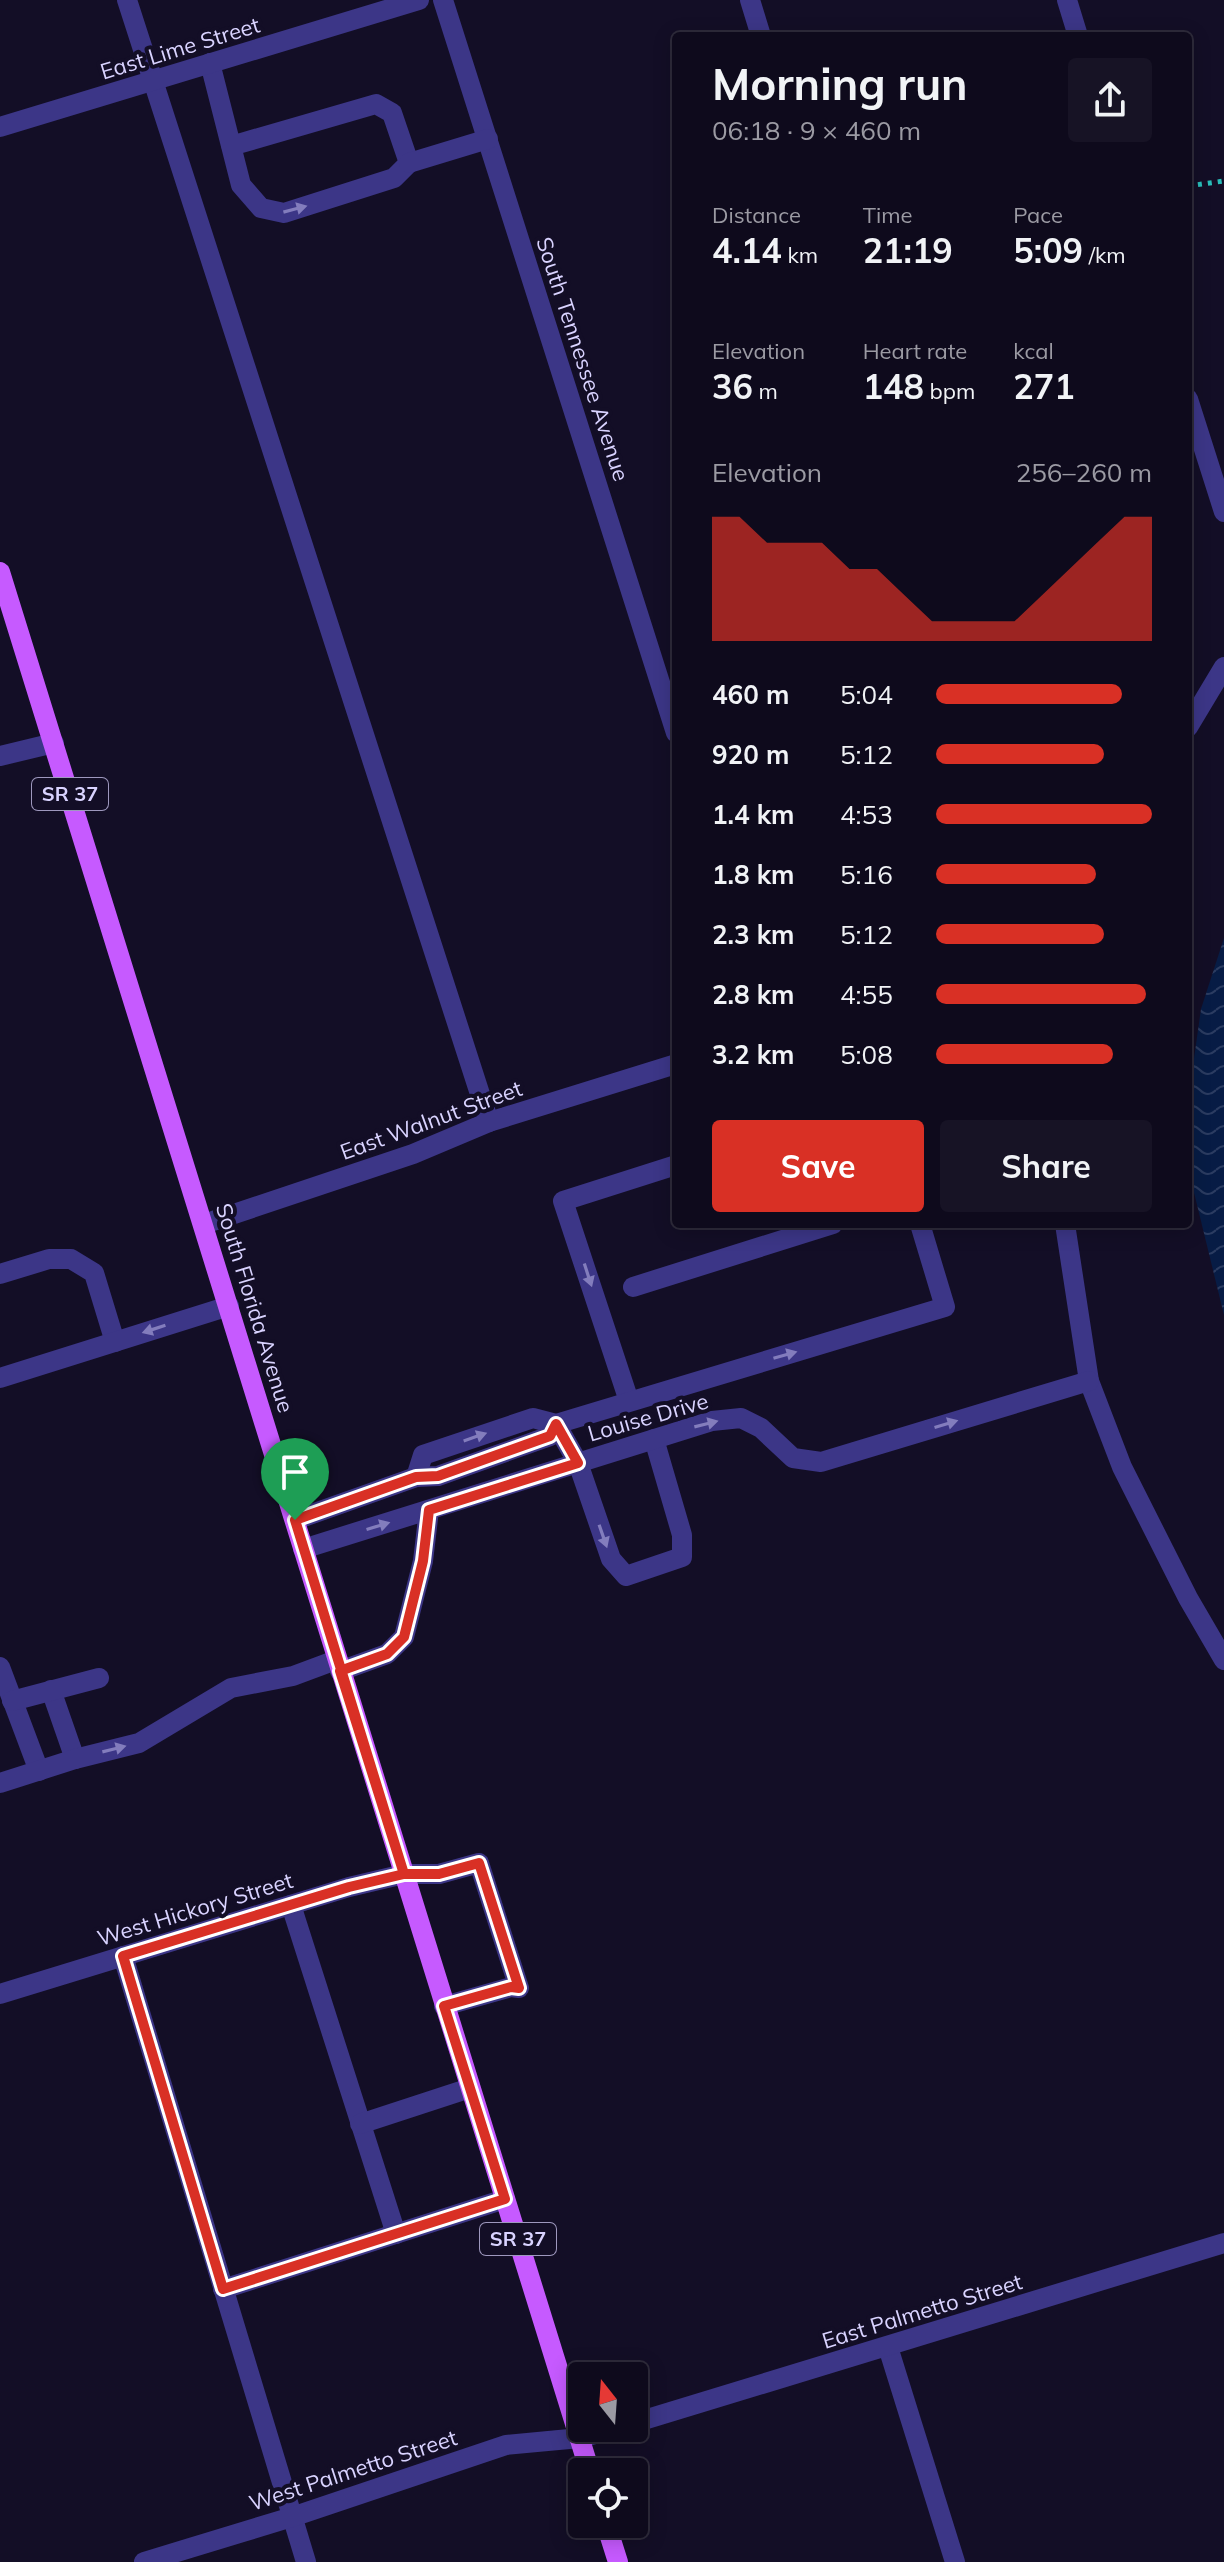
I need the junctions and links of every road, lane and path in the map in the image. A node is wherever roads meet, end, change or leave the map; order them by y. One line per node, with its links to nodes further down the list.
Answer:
1 (127, 0): 9 (street)
2 (419, 0): 8 (street, East Lime Street)
3 (443, 0): 11 (street, South Tennessee Avenue)
4 (750, 0): 6 (street)
5 (1067, 0): 7 (street)
6 (760, 32)
7 (1077, 32)
8 (210, 63): 9 (street, East Lime Street); 12 (street)
9 (153, 81): 10 (street, East Lime Street); 25 (street)
10 (0, 127)
11 (488, 139): 13 (street); 20 (street, South Tennessee Avenue)
12 (231, 146): 13 (street); 13 (street, one-way to 13)
13 (409, 163)
14 (1224, 181): 15 (path)
15 (1192, 185)
16 (1192, 412): 17 (street)
17 (1224, 512)
18 (0, 572): 22 (main road, South Florida Avenue / SR 37)
19 (1224, 667): 21 (street)
20 (672, 720)
21 (1192, 720)
22 (54, 743): 23 (street); 27 (main road, South Florida Avenue / SR 37)
23 (0, 756)
24 (672, 1065): 25 (street, East Walnut Street)
25 (489, 1122): 27 (street, East Walnut Street)
26 (672, 1166): 37 (street, one-way to 37)
27 (204, 1224): 33 (main road, South Florida Avenue / SR 37)
28 (820, 1228): 32 (street)
29 (921, 1228): 37 (street, one-way to 29)
30 (1066, 1228): 36 (street)
31 (0, 1274): 34 (street)
32 (633, 1287)
33 (229, 1306): 34 (street, one-way to 34); 42 (main road, South Florida Avenue / SR 37)
34 (115, 1342): 35 (street)
35 (0, 1378)
36 (1089, 1381): 39 (street, Louise Drive, one-way to 36); 44 (street)
37 (629, 1401): 38 (street)
38 (556, 1424): 40 (street); 42 (street, one-way to 38)
39 (654, 1439): 40 (street, Louise Drive); 40 (street, one-way to 39)
40 (578, 1463): 41 (street, Louise Drive)
41 (429, 1510): 43 (street, Louise Drive, one-way to 41); 45 (street)
42 (295, 1520): 43 (main road, South Florida Avenue / SR 37)
43 (303, 1549): 45 (main road, South Florida Avenue / SR 37)
44 (1224, 1660)
45 (338, 1665): 50 (street, one-way to 45); 53 (main road, South Florida Avenue / SR 37)
46 (0, 1667): 49 (street)
47 (99, 1678): 48 (street)
48 (51, 1690): 49 (street); 50 (street)
49 (12, 1701): 51 (street)
50 (75, 1759): 51 (street)
51 (39, 1771): 52 (street)
52 (0, 1783)
53 (404, 1874): 54 (street, West Hickory Street); 57 (main road, South Florida Avenue / SR 37); 57 (street, West Hickory Street)
54 (291, 1905): 55 (street, West Hickory Street); 59 (street)
55 (123, 1956): 56 (street, West Hickory Street); 63 (street)
56 (0, 1994)
57 (444, 2006): 58 (main road, South Florida Avenue / SR 37)
58 (470, 2088): 59 (street); 60 (main road, South Florida Avenue / SR 37)
59 (360, 2124): 61 (street)
60 (505, 2199): 61 (street); 65 (main road, South Florida Avenue / SR 37)
61 (396, 2234): 63 (street)
62 (1224, 2243): 64 (street, East Palmetto Street)
63 (223, 2289): 68 (street)
64 (888, 2347): 66 (street, East Palmetto Street); 73 (street)
65 (568, 2400)
66 (648, 2419)
67 (568, 2439): 68 (street, West Palmetto Street)
68 (292, 2517): 70 (street, West Palmetto Street); 71 (street)
69 (610, 2538): 72 (main road)
70 (144, 2562)
71 (306, 2562)
72 (618, 2562)
73 (955, 2562)

